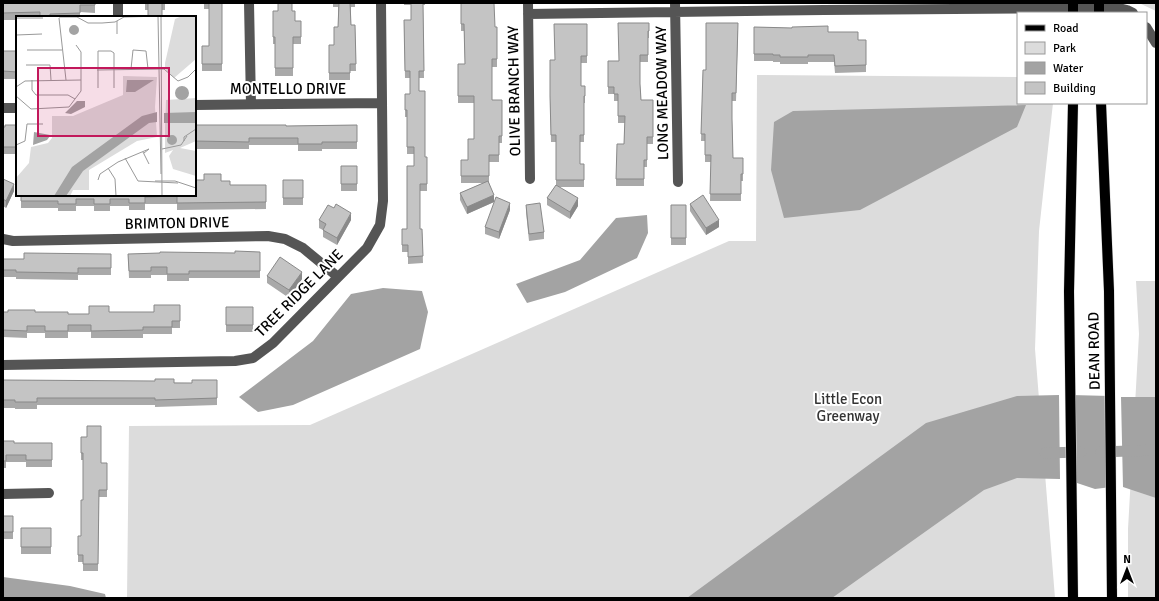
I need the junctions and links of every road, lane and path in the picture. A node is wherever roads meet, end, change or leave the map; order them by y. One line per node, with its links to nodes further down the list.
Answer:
1 (118, 3): 12 (street)
2 (248, 3): 15 (street)
3 (381, 3): 16 (street, TREE RIDGE LANE)
4 (528, 3): 11 (street, OLIVE BRANCH WAY)
5 (824, 6): 6 (street); 7 (street)
6 (974, 6): 8 (street)
7 (675, 8): 11 (street); 23 (street, LONG MEADOW WAY)
8 (1073, 8): 9 (street)
9 (1099, 8): 10 (street)
10 (1130, 12)
11 (528, 14): 22 (street, OLIVE BRANCH WAY)
12 (118, 16)
13 (1147, 30): 14 (street)
14 (1156, 43)
15 (251, 104): 16 (street, MONTELLO DRIVE); 19 (street, MONTELLO DRIVE)
16 (382, 104): 25 (street, TREE RIDGE LANE)
17 (1073, 104): 29 (main road, DEAN ROAD)
18 (1101, 104): 30 (main road, DEAN ROAD)
19 (196, 105)
20 (3, 108): 21 (street)
21 (16, 108)
22 (530, 179)
23 (678, 182)
24 (3, 239): 25 (street, BRIMTON DRIVE)
25 (338, 277): 26 (street, TREE RIDGE LANE)
26 (3, 365)
27 (49, 493): 28 (street)
28 (3, 494)
29 (1073, 598)
30 (1112, 598)

